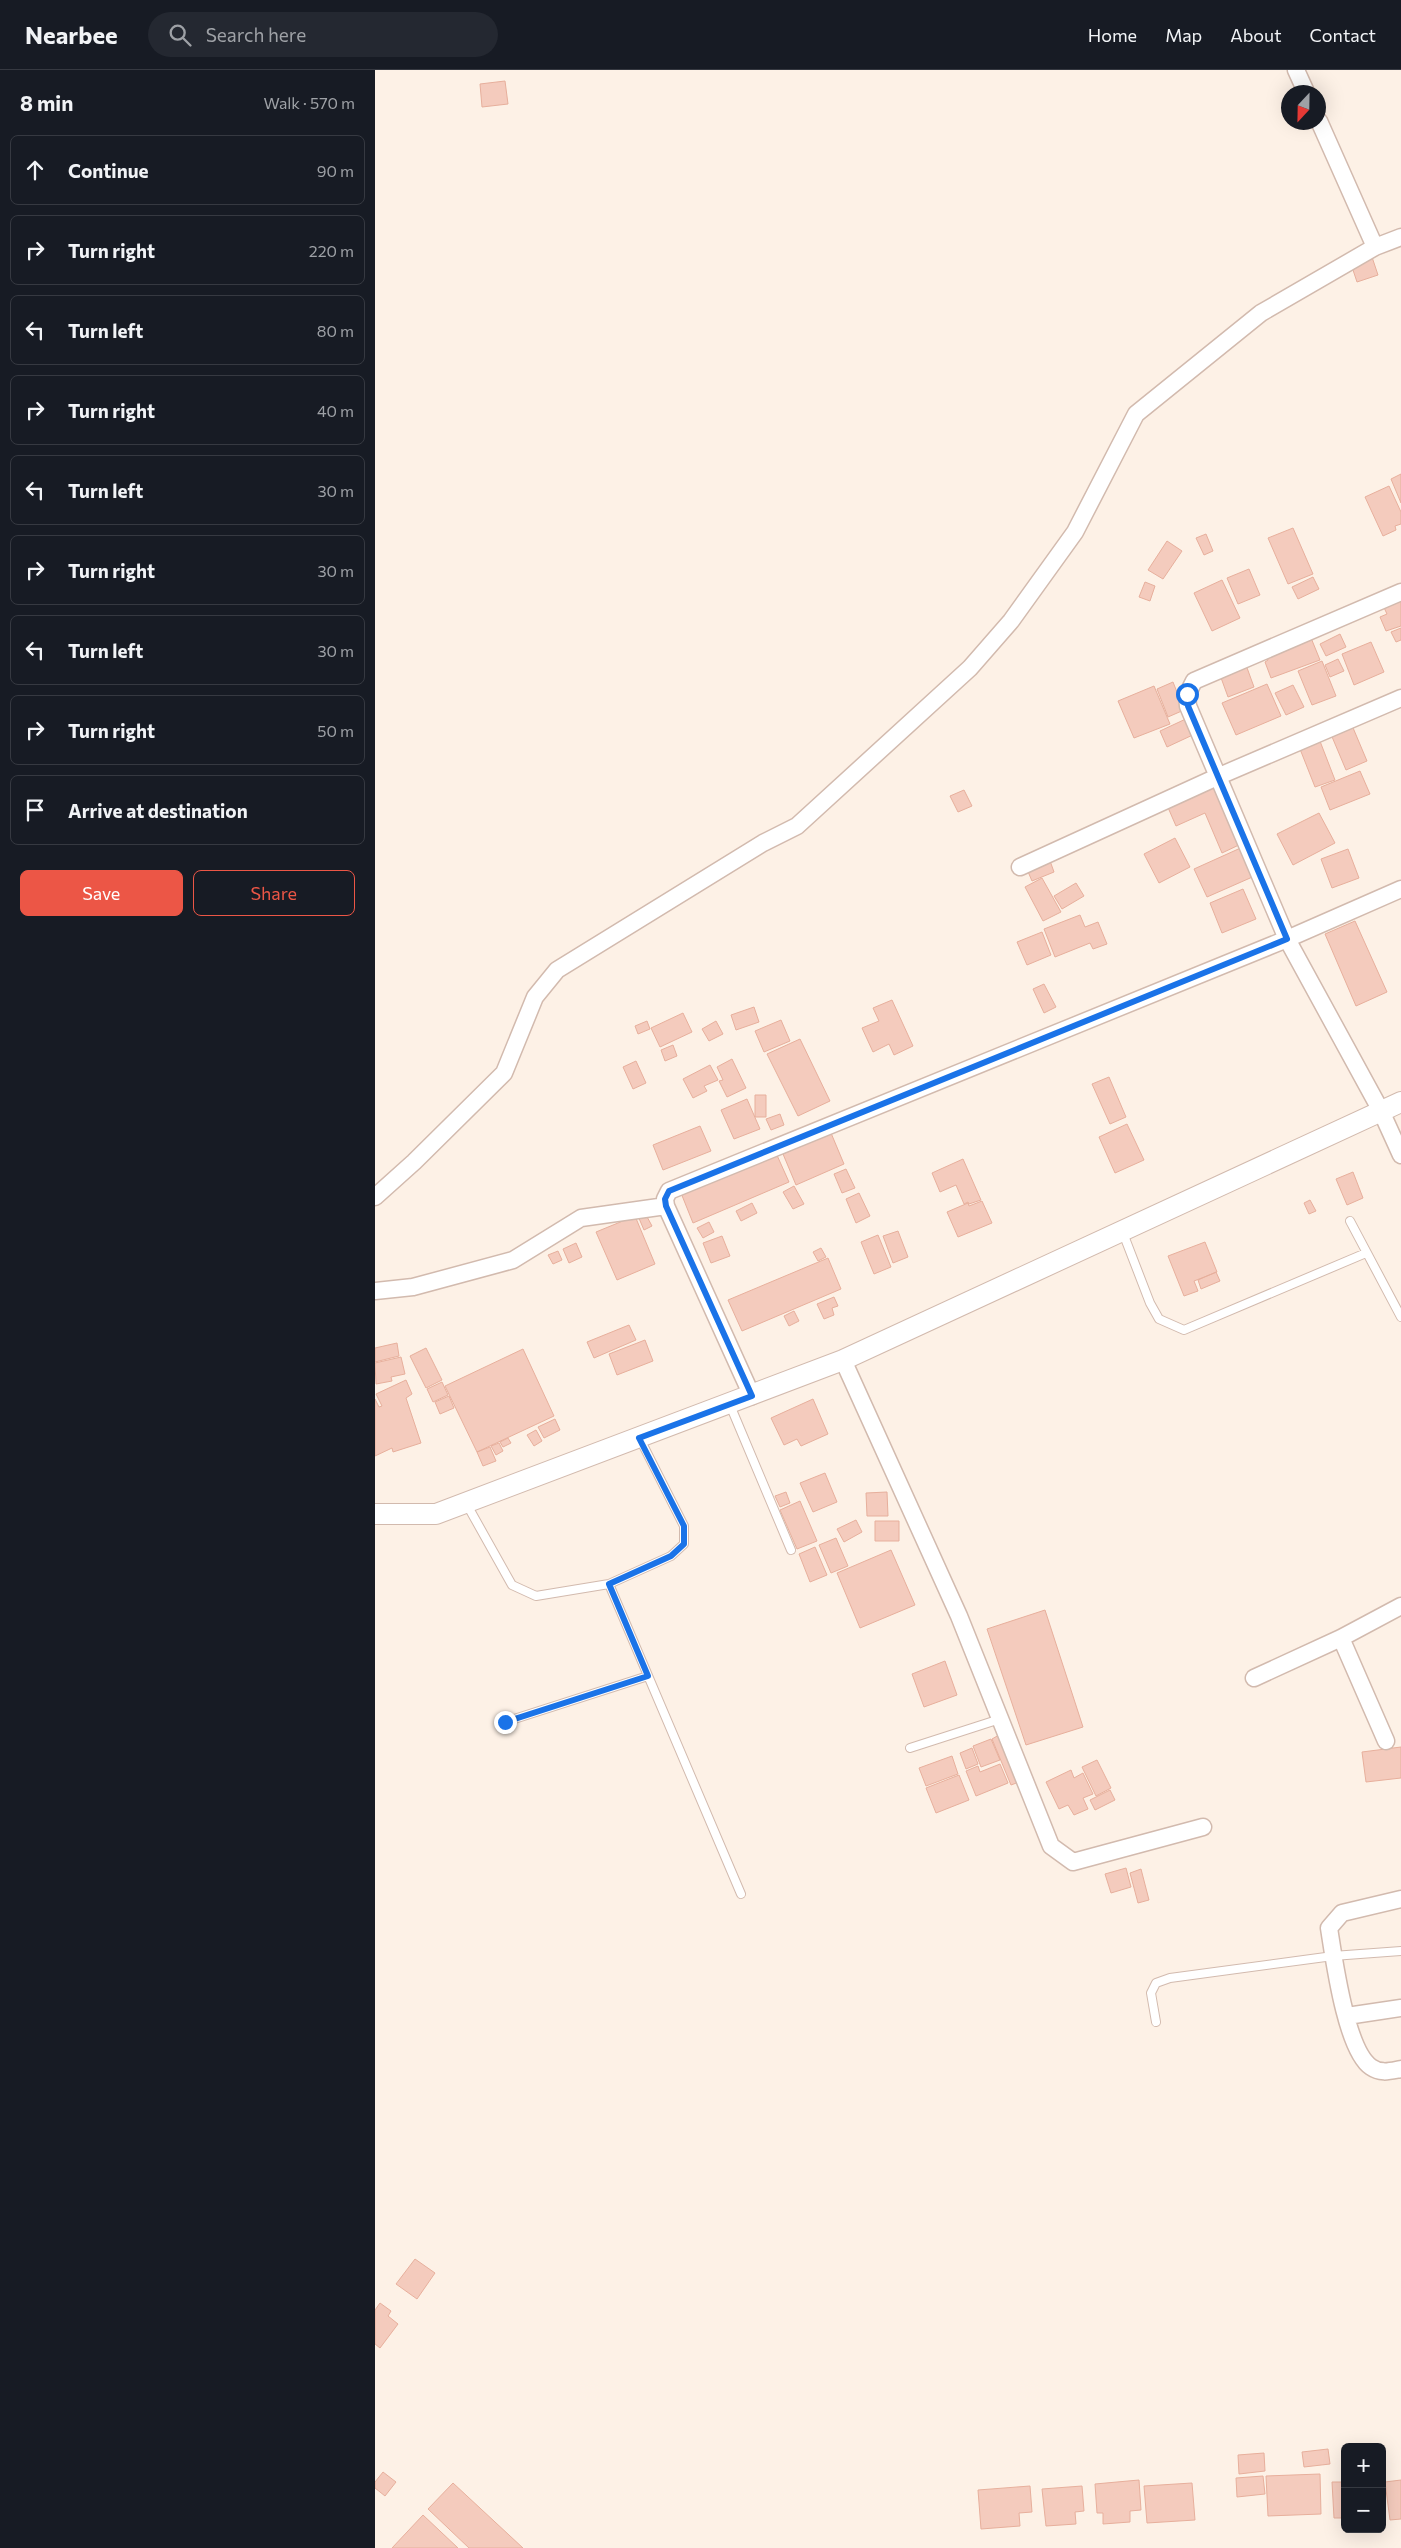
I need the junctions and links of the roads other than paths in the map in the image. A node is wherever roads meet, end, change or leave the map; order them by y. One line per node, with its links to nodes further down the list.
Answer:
1 (1296, 70): 2 (street)
2 (1303, 85)
3 (1323, 130): 5 (street)
4 (1401, 237): 5 (street)
5 (1375, 247): 15 (street)
6 (1401, 592): 8 (street)
7 (1401, 698): 8 (street)
8 (1217, 777): 9 (street); 11 (street)
9 (1020, 867)
10 (1401, 889): 11 (street)
11 (1287, 939): 13 (street); 16 (street)
12 (1401, 1102): 13 (street)
13 (1381, 1111): 14 (street); 18 (street)
14 (1401, 1155)
15 (375, 1197)
16 (666, 1206): 20 (street); 23 (street)
17 (1350, 1221): 19 (lane)
18 (1122, 1231): 19 (lane); 22 (street)
19 (1366, 1252): 21 (lane)
20 (375, 1291)
21 (1401, 1317)
22 (843, 1360): 23 (street); 34 (street)
23 (752, 1396): 24 (street)
24 (729, 1404): 25 (street); 28 (lane)
25 (639, 1438): 26 (street); 29 (lane)
26 (465, 1502): 27 (street); 29 (lane)
27 (375, 1514)
28 (791, 1550)
29 (609, 1584): 32 (lane)
30 (1401, 1606): 31 (street)
31 (1341, 1638): 33 (street); 36 (street)
32 (648, 1676): 35 (lane); 39 (lane)
33 (1254, 1678)
34 (1000, 1719): 37 (lane); 38 (street)
35 (505, 1722)
36 (1387, 1741)
37 (910, 1748)
38 (1203, 1827)
39 (741, 1894)
40 (1401, 1899): 42 (street)
41 (1401, 1951): 42 (lane)
42 (1333, 1956): 44 (street); 45 (lane)
43 (1401, 2008): 44 (street)
44 (1347, 2016): 46 (street)
45 (1156, 2022)
46 (1401, 2068)

